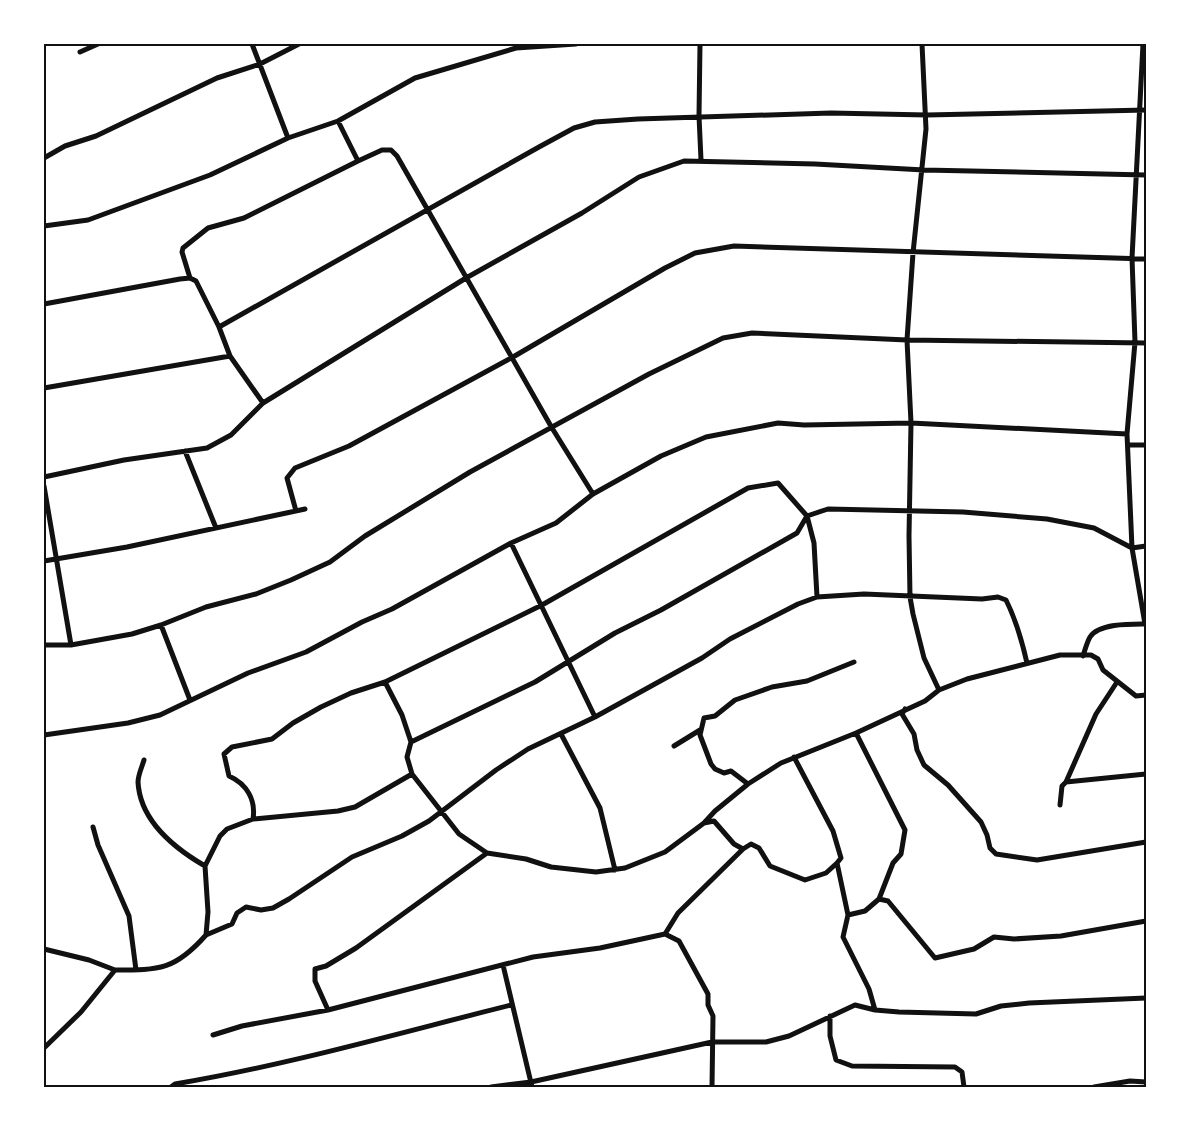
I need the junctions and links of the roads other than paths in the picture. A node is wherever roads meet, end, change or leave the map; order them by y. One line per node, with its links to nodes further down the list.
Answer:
1 (98, 44): 8 (street)
2 (252, 44): 9 (street)
3 (299, 44): 9 (street)
4 (576, 44): 14 (street)
5 (700, 44): 13 (street)
6 (922, 44): 12 (street)
7 (1142, 44): 10 (street)
8 (80, 52)
9 (260, 64): 15 (street); 16 (street)
10 (1140, 110): 11 (street); 12 (street); 20 (street)
11 (1146, 110)
12 (927, 115): 13 (street); 19 (street)
13 (699, 116): 17 (street); 22 (street)
14 (338, 121): 15 (street); 18 (street)
15 (288, 138): 23 (street)
16 (44, 158)
17 (701, 160): 19 (street); 28 (street)
18 (358, 161): 22 (street); 27 (street)
19 (924, 170): 20 (street); 24 (street)
20 (1134, 174): 21 (street); 25 (street)
21 (1146, 175)
22 (427, 210): 28 (street); 30 (street)
23 (44, 226)
24 (913, 253): 25 (street); 31 (street); 35 (street)
25 (1132, 258): 26 (street); 32 (street)
26 (1146, 259)
27 (190, 278): 29 (street); 30 (street)
28 (466, 278): 35 (street); 37 (street)
29 (44, 304)
30 (219, 327): 34 (street)
31 (907, 340): 32 (street); 38 (street); 39 (street)
32 (1135, 342): 33 (street); 40 (street)
33 (1146, 343)
34 (230, 356): 36 (street); 37 (street)
35 (513, 357): 39 (street); 48 (street)
36 (44, 388)
37 (263, 403): 43 (street)
38 (911, 423): 40 (street); 46 (street); 49 (street)
39 (552, 428): 46 (street); 61 (street)
40 (1127, 434): 41 (street)
41 (1129, 445): 42 (street); 54 (street)
42 (1146, 445)
43 (184, 451): 44 (street); 51 (street)
44 (44, 477)
45 (44, 486): 55 (street)
46 (594, 494): 52 (street)
47 (305, 509): 48 (street)
48 (296, 511): 51 (street)
49 (910, 512): 50 (street); 54 (street); 58 (street)
50 (807, 516): 57 (street); 59 (street); 66 (street)
51 (216, 528): 55 (street)
52 (511, 543): 59 (street); 72 (street)
53 (1146, 546): 54 (street)
54 (1132, 548): 60 (street)
55 (57, 559): 56 (street); 63 (street)
56 (44, 561)
57 (817, 597): 58 (street); 74 (street)
58 (910, 598): 67 (street); 70 (street)
59 (542, 605): 66 (street); 68 (street)
60 (1146, 624): 64 (street)
61 (161, 626): 63 (street); 72 (street)
62 (44, 645): 63 (street)
63 (71, 645)
64 (1083, 656): 67 (street); 69 (street)
65 (854, 662): 75 (street)
66 (569, 663): 74 (street); 79 (street)
67 (1026, 663): 70 (street)
68 (385, 682): 79 (street); 89 (street)
69 (1117, 682): 71 (street); 85 (street)
70 (939, 690): 73 (street)
71 (1146, 695)
72 (190, 700): 78 (street)
73 (904, 709): 76 (street); 92 (street)
74 (595, 717): 77 (street)
75 (700, 730): 80 (street); 86 (street)
76 (856, 733): 81 (street); 98 (street)
77 (561, 734): 88 (street); 97 (street)
78 (44, 735)
79 (411, 742): 83 (street)
80 (674, 746)
81 (794, 757): 86 (street); 95 (street)
82 (144, 760): 96 (street)
83 (412, 774): 88 (street); 89 (street)
84 (1146, 774): 85 (street)
85 (1066, 782): 87 (street)
86 (748, 784): 90 (street)
87 (1060, 805)
88 (442, 811): 94 (street); 102 (street)
89 (253, 819): 96 (street)
90 (704, 823): 93 (street); 97 (street)
91 (93, 827): 106 (street)
92 (1146, 842)
93 (744, 849): 95 (street); 101 (street)
94 (487, 853): 97 (street); 109 (street)
95 (837, 863): 99 (street)
96 (205, 866): 102 (street)
97 (615, 870)
98 (879, 899): 99 (street); 100 (street)
99 (848, 915): 110 (street)
100 (1146, 921)
101 (665, 934): 104 (street); 113 (street)
102 (206, 936): 106 (street)
103 (44, 949): 105 (street)
104 (503, 965): 108 (street); 109 (street)
105 (115, 970): 106 (street); 114 (street)
106 (136, 970)
107 (1146, 998): 110 (street)
108 (511, 1005): 116 (street); 117 (street)
109 (328, 1010): 112 (street)
110 (875, 1010): 111 (street)
111 (830, 1016): 113 (street); 120 (street)
112 (213, 1035)
113 (712, 1042): 116 (street); 119 (street)
114 (44, 1048)
115 (1146, 1082): 121 (street)
116 (531, 1085): 118 (street)
117 (171, 1087)
118 (490, 1087)
119 (712, 1087)
120 (964, 1087)
121 (1094, 1087)

